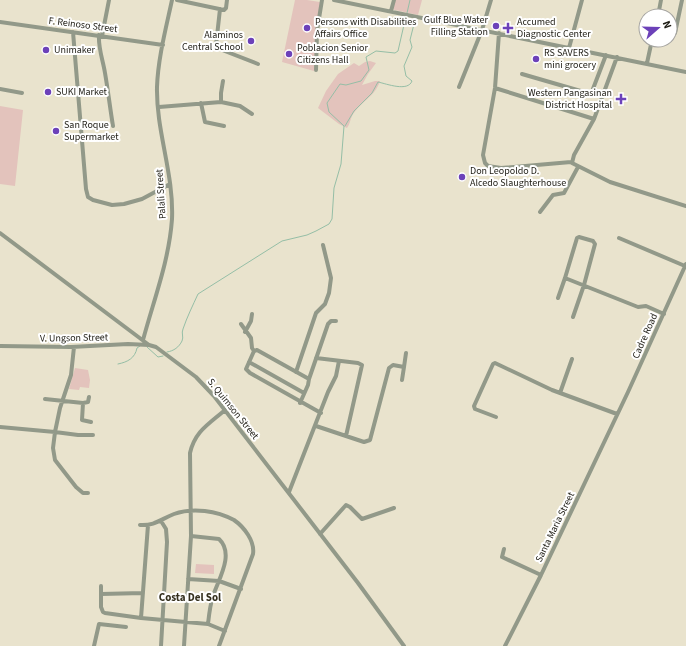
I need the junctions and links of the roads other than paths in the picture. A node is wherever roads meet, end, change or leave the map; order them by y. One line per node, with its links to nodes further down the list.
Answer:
1 (109, 0): 18 (street)
2 (172, 0): 19 (street, Palali Street)
3 (177, 0): 11 (street)
4 (227, 0): 11 (street)
5 (322, 0): 26 (street)
6 (334, 0): 12 (street)
7 (394, 0): 12 (street)
8 (491, 0): 15 (street)
9 (582, 0): 20 (street)
10 (682, 0): 13 (street)
11 (220, 10): 25 (street)
12 (391, 11): 15 (street)
13 (678, 19)
14 (0, 22): 16 (street, F. Reinoso Street)
15 (482, 30): 17 (street); 30 (street)
16 (73, 32): 18 (street, F. Reinoso Street); 43 (street)
17 (499, 33): 20 (street); 31 (street)
18 (100, 36): 19 (street, F. Reinoso Street); 39 (street)
19 (163, 45): 36 (street, Palali Street)
20 (568, 48): 22 (street)
21 (650, 48): 24 (street)
22 (606, 55): 23 (street); 28 (street)
23 (617, 57): 24 (street); 38 (street)
24 (647, 63): 27 (street)
25 (258, 64)
26 (316, 70)
27 (686, 72)
28 (522, 74)
29 (223, 81): 34 (street)
30 (459, 88)
31 (495, 88): 38 (street); 41 (street)
32 (0, 89): 33 (street)
33 (22, 93)
34 (221, 102): 35 (street); 37 (street)
35 (201, 103): 36 (street); 40 (street)
36 (159, 107): 43 (street, Palali Street)
37 (252, 114)
38 (594, 120): 41 (street)
39 (113, 126)
40 (224, 126)
41 (571, 162): 42 (street)
42 (578, 167): 44 (street); 45 (street)
43 (170, 184): 59 (street, Palali Street)
44 (686, 206)
45 (540, 212)
46 (0, 233): 59 (street, S. Quimson Street)
47 (619, 238): 49 (street)
48 (323, 245): 70 (street)
49 (686, 265): 54 (street, Cadre Road)
50 (565, 278): 51 (street); 51 (street); 52 (street)
51 (584, 285): 54 (street); 55 (street)
52 (558, 298)
53 (252, 314): 58 (street)
54 (664, 314): 82 (street, Cadre Road)
55 (573, 317)
56 (336, 321): 65 (street)
57 (241, 324): 58 (street)
58 (245, 332): 63 (street)
59 (143, 340): 60 (street, S. Quimson Street)
60 (149, 345): 62 (street, V. Ungson Street); 80 (street, S. Quimson Street)
61 (0, 346): 62 (street, V. Ungson Street)
62 (74, 347): 77 (street)
63 (254, 351): 68 (street); 70 (street)
64 (406, 353): 69 (street)
65 (316, 358): 67 (street); 71 (street)
66 (572, 359): 73 (street)
67 (339, 361): 81 (street); 89 (street)
68 (250, 362): 74 (street); 79 (street)
69 (404, 367): 72 (street); 89 (street)
70 (296, 372): 71 (street)
71 (309, 380): 74 (street)
72 (402, 380)
73 (560, 392): 82 (street); 83 (street)
74 (304, 393): 79 (street)
75 (89, 397): 78 (street)
76 (45, 399): 77 (street)
77 (62, 401): 78 (street); 87 (street)
78 (83, 403): 84 (street)
79 (300, 403): 81 (street)
80 (225, 410): 90 (street, S. Quimson Street); 93 (street)
81 (321, 413): 85 (street)
82 (617, 414): 100 (street, Santa Maria Street)
83 (496, 417)
84 (91, 422)
85 (316, 426): 89 (street); 90 (street)
86 (0, 427): 87 (street)
87 (55, 432): 88 (street); 91 (street)
88 (93, 435)
89 (346, 436)
90 (289, 492): 97 (street, S. Quimson Street)
91 (88, 493)
92 (394, 508): 97 (street)
93 (191, 510): 94 (street); 98 (street); 104 (street)
94 (161, 521): 96 (street); 108 (street)
95 (140, 525): 96 (street)
96 (148, 525): 105 (street)
97 (320, 534): 117 (street, S. Quimson Street)
98 (191, 536): 101 (street); 102 (street)
99 (504, 549): 100 (street)
100 (541, 575): 118 (street, Santa Maria Street)
101 (188, 579): 102 (street); 109 (street)
102 (219, 581): 104 (street); 110 (street)
103 (101, 586): 106 (street)
104 (241, 589): 112 (street)
105 (143, 593): 106 (street); 107 (street)
106 (101, 594): 107 (street)
107 (141, 618): 108 (street)
108 (162, 620): 109 (street); 114 (street)
109 (186, 622): 110 (street); 115 (street)
110 (208, 624): 112 (street)
111 (126, 628): 113 (street)
112 (225, 631): 116 (street)
113 (94, 646)
114 (160, 646)
115 (184, 646)
116 (219, 646)
117 (404, 646)
118 (505, 646)

